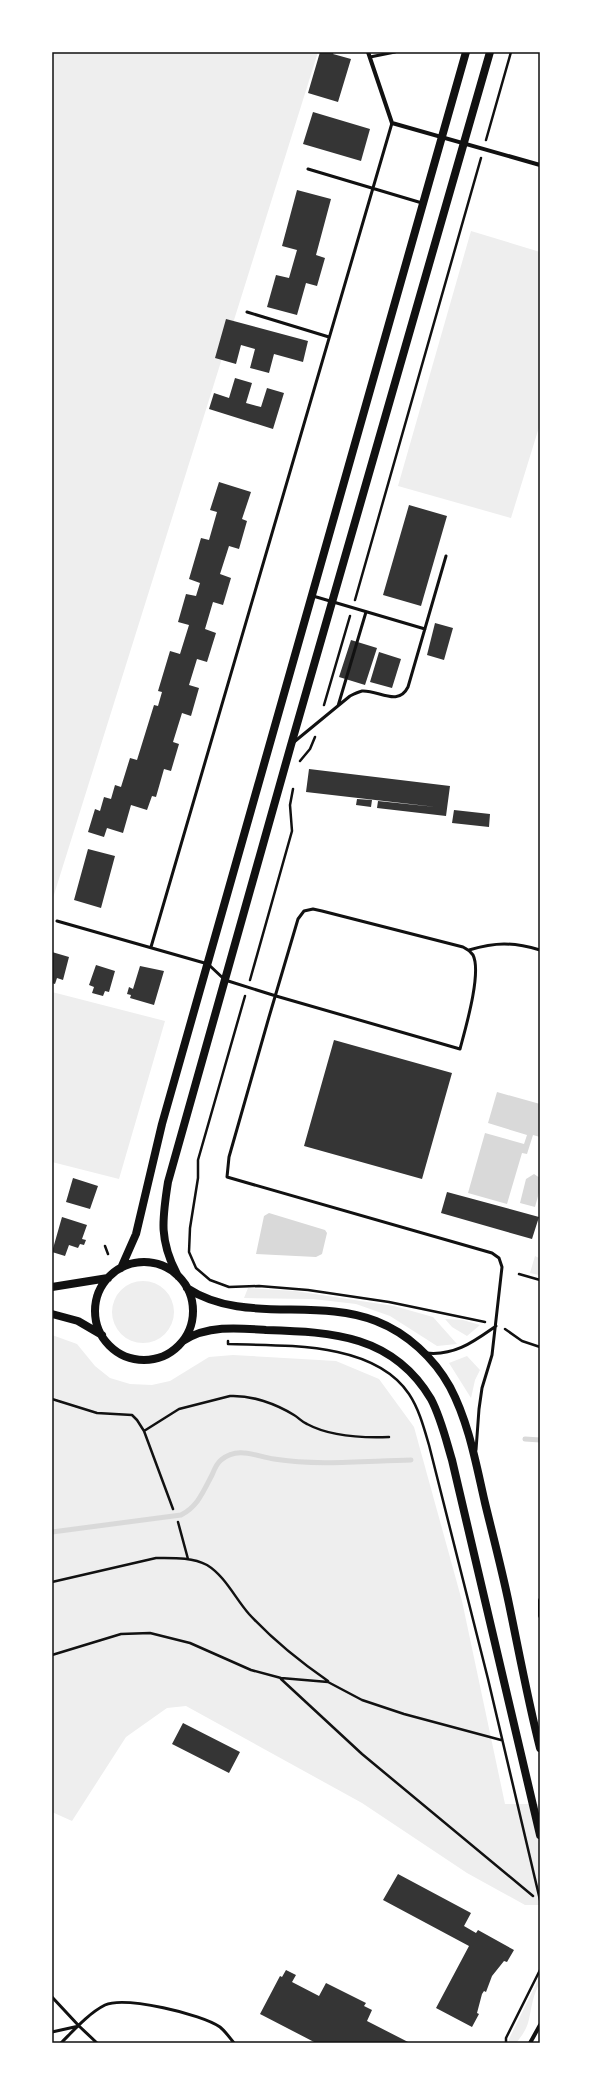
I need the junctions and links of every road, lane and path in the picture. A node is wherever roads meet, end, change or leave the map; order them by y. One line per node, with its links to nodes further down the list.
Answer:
1 (368, 52): 6 (street)
2 (393, 52): 6 (lane)
3 (466, 52): 8 (main road)
4 (490, 52): 9 (main road)
5 (511, 52): 10 (path)
6 (370, 57): 7 (street)
7 (392, 123): 8 (street); 13 (lane)
8 (442, 136): 9 (street); 14 (main road)
9 (464, 143): 10 (street); 19 (main road)
10 (484, 148): 11 (street); 20 (path)
11 (540, 165)
12 (308, 169): 13 (lane)
13 (373, 189): 14 (lane); 16 (lane)
14 (422, 204): 18 (main road)
15 (247, 312): 16 (lane)
16 (329, 338): 29 (lane)
17 (446, 556): 22 (lane)
18 (312, 595): 19 (lane); 32 (main road)
19 (332, 601): 20 (lane); 25 (main road)
20 (352, 608): 21 (lane); 24 (path)
21 (366, 612): 22 (lane); 23 (lane)
22 (425, 629): 23 (lane)
23 (338, 706): 24 (lane)
24 (319, 722): 25 (lane); 26 (path)
25 (291, 745): 33 (main road)
26 (299, 763)
27 (293, 787): 34 (path)
28 (57, 921): 29 (lane)
29 (151, 947): 32 (lane)
30 (469, 950): 31 (lane); 35 (lane); 35 (lane)
31 (540, 950)
32 (208, 964): 33 (lane); 38 (main road)
33 (225, 980): 34 (lane); 40 (main road)
34 (248, 988): 35 (lane); 44 (path)
35 (276, 996): 48 (lane)
36 (105, 1246): 37 (path)
37 (108, 1254)
38 (121, 1268): 40 (main road); 41 (main road)
39 (519, 1274): 42 (path)
40 (178, 1276): 45 (main road)
41 (108, 1278): 43 (main road); 50 (main road)
42 (540, 1280)
43 (52, 1287)
44 (229, 1287): 46 (path); 48 (path)
45 (187, 1288): 46 (main road); 51 (main road)
46 (228, 1305): 53 (main road)
47 (52, 1314): 50 (main road)
48 (496, 1326): 52 (path); 53 (lane); 57 (lane)
49 (228, 1330): 51 (main road); 67 (path); 69 (main road)
50 (102, 1335): 51 (main road)
51 (183, 1341)
52 (540, 1348)
53 (423, 1352): 57 (main road)
54 (52, 1399): 55 (path)
55 (144, 1431): 56 (path); 58 (path)
56 (389, 1437)
57 (476, 1466): 68 (main road)
58 (173, 1509)
59 (178, 1522): 60 (path)
60 (188, 1559): 61 (path); 66 (path)
61 (52, 1582)
62 (540, 1600): 63 (street)
63 (540, 1616)
64 (52, 1655): 65 (path)
65 (281, 1678): 66 (path); 70 (path)
66 (328, 1682): 67 (path)
67 (501, 1740): 71 (path)
68 (539, 1744)
69 (540, 1835)
70 (533, 1896)
71 (540, 1900)
72 (540, 1970): 80 (path)
73 (52, 1997): 75 (lane)
74 (540, 2025): 81 (street)
75 (79, 2026): 76 (lane); 77 (lane); 78 (lane); 79 (lane)
76 (52, 2032)
77 (61, 2043)
78 (97, 2043)
79 (234, 2043)
80 (506, 2043)
81 (530, 2043)

